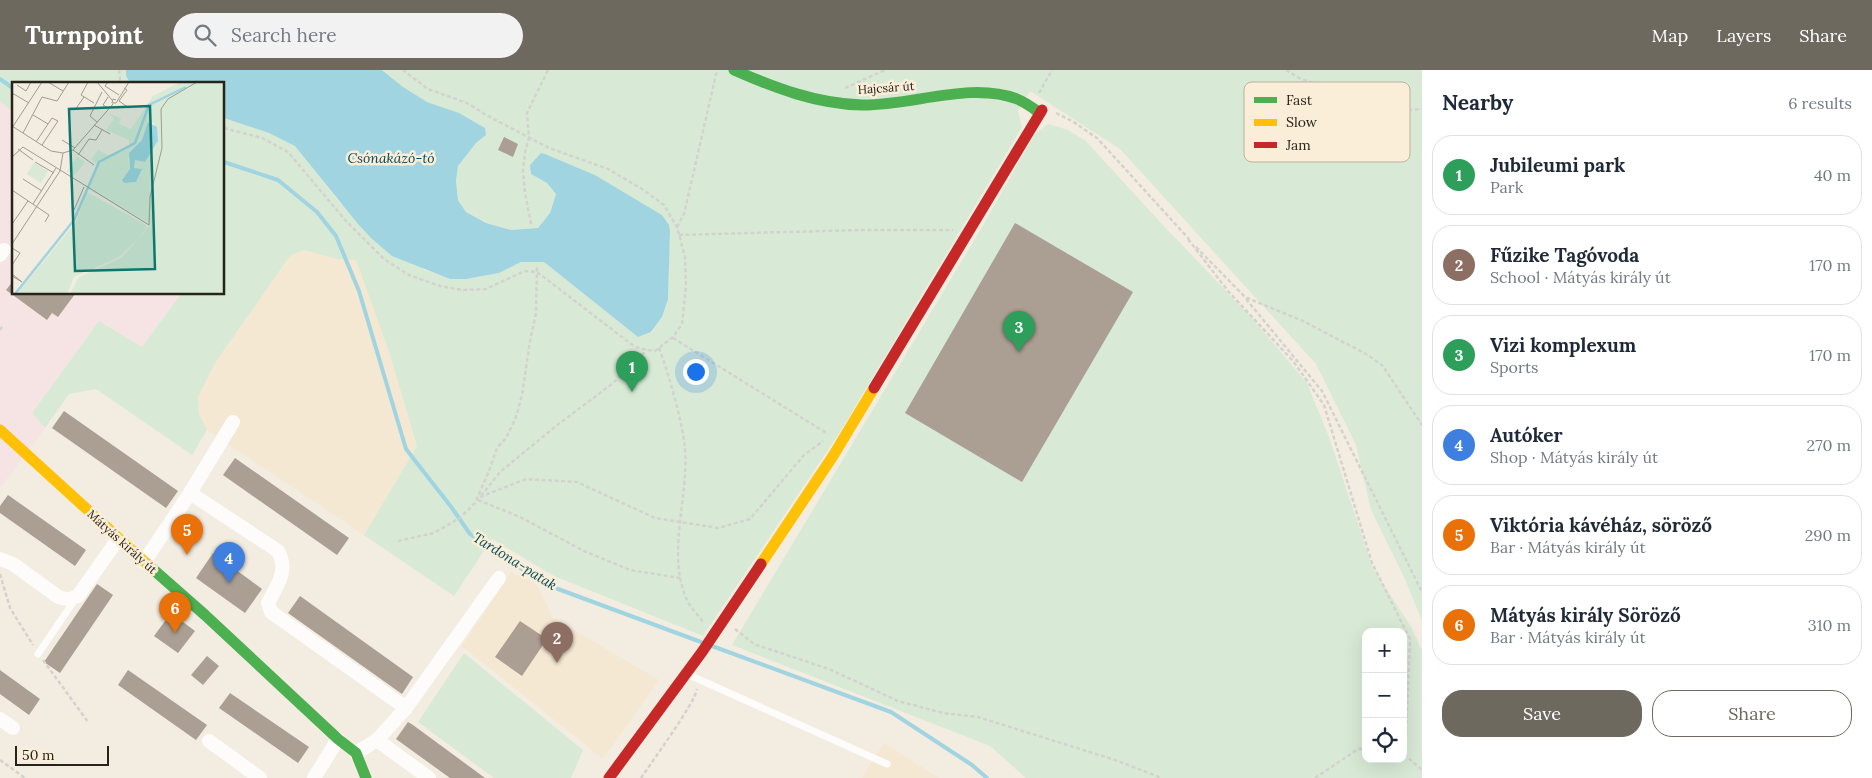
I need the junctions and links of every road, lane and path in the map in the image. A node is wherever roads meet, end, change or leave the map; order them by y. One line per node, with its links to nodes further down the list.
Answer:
1 (403, 70): 12 (path)
2 (548, 70): 12 (path)
3 (717, 70): 14 (path)
4 (734, 70): 10 (street, Hajcsár út)
5 (885, 70): 9 (path)
6 (1052, 70): 10 (path)
7 (1286, 70): 8 (path)
8 (1311, 82)
9 (841, 90)
10 (1038, 110): 15 (street); 17 (path)
11 (225, 128): 19 (path)
12 (529, 138): 13 (path); 14 (path)
13 (530, 224)
14 (677, 227): 16 (path)
15 (969, 230): 16 (path); 29 (street)
16 (679, 236): 23 (path)
17 (1188, 239): 20 (path); 47 (path)
18 (537, 267): 19 (path)
19 (536, 272): 25 (path); 31 (path)
20 (1245, 297): 27 (path); 39 (path)
21 (3, 325): 22 (path)
22 (0, 330)
23 (673, 337): 24 (path); 29 (path)
24 (659, 348): 25 (path); 32 (path)
25 (647, 350): 31 (path)
26 (234, 422): 30 (street)
27 (1422, 425)
28 (1, 432): 33 (street, Mátyás király út)
29 (842, 442): 32 (path); 41 (street)
30 (190, 493): 36 (street); 46 (street)
31 (478, 500): 32 (path); 34 (path); 38 (path)
32 (680, 522): 38 (path)
33 (118, 540): 36 (street, Mátyás király út); 40 (street)
34 (398, 541)
35 (0, 559): 40 (street)
36 (144, 562): 50 (street, Mátyás király út)
37 (499, 578): 46 (street)
38 (680, 578): 42 (path)
39 (1422, 592)
40 (78, 596): 43 (lane)
41 (725, 619): 42 (street); 66 (path)
42 (709, 642): 44 (street)
43 (38, 654)
44 (687, 674): 57 (lane); 64 (street)
45 (696, 693): 65 (path)
46 (406, 708): 51 (street)
47 (1406, 718)
48 (0, 719): 49 (street)
49 (13, 728)
50 (338, 739): 54 (street, Mátyás király út); 61 (street)
51 (377, 740): 54 (street); 63 (street)
52 (210, 741): 60 (street)
53 (1362, 748): 67 (path)
54 (356, 753): 62 (street)
55 (1407, 757): 58 (path)
56 (0, 760): 59 (path)
57 (887, 764)
58 (1422, 770)
59 (25, 778)
60 (260, 778)
61 (314, 778)
62 (366, 778)
63 (429, 778)
64 (609, 778)
65 (641, 778)
66 (1162, 778)
67 (1316, 778)

